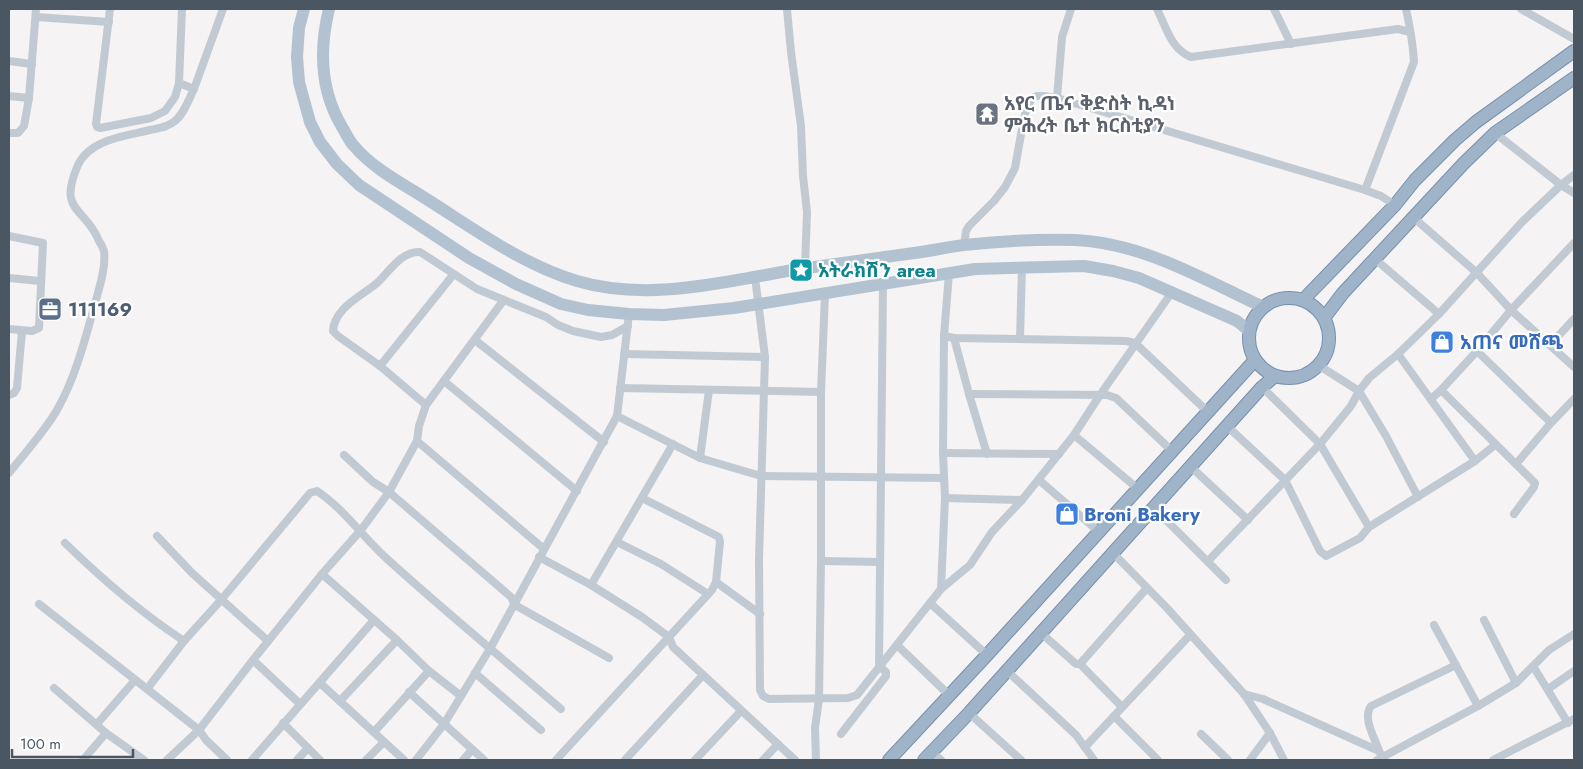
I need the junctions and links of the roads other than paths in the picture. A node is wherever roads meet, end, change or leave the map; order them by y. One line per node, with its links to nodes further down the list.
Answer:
1 (31, 9): 13 (street)
2 (110, 9): 14 (street)
3 (182, 9): 22 (street)
4 (223, 9): 23 (street)
5 (304, 9): 58 (main road)
6 (329, 9): 44 (main road)
7 (787, 9): 39 (street)
8 (1071, 9): 26 (street)
9 (1157, 9): 17 (street)
10 (1274, 9): 17 (street)
11 (1406, 9): 15 (street)
12 (1521, 9): 16 (street)
13 (36, 12): 14 (street); 20 (street)
14 (108, 22): 22 (street)
15 (1410, 32): 17 (street); 31 (street)
16 (1574, 39)
17 (1291, 44)
18 (1574, 51): 33 (highway)
19 (9, 61): 20 (street)
20 (32, 64): 25 (street)
21 (1574, 78): 28 (highway)
22 (179, 83): 23 (street)
23 (194, 89): 110 (street)
24 (9, 96): 25 (street)
25 (29, 98): 27 (street)
26 (1057, 98): 31 (street); 37 (street)
27 (9, 133)
28 (1495, 133): 30 (street); 34 (highway)
29 (1574, 175): 30 (street)
30 (1561, 185): 32 (street); 42 (street)
31 (1365, 190): 33 (street)
32 (1574, 193)
33 (1395, 205): 50 (highway)
34 (1414, 218): 38 (highway); 42 (street)
35 (9, 236): 46 (street)
36 (1574, 243): 54 (street)
37 (964, 245): 39 (main road); 53 (main road)
38 (1375, 259): 55 (street); 56 (highway)
39 (805, 268): 44 (main road)
40 (1022, 268): 41 (main road); 48 (main road); 64 (street)
41 (949, 273): 47 (main road); 62 (street)
42 (1477, 273): 54 (street); 55 (street)
43 (453, 275): 51 (street); 73 (street); 73 (street)
44 (755, 277): 52 (street)
45 (9, 278): 46 (street)
46 (40, 282): 60 (street)
47 (883, 285): 49 (main road); 113 (street)
48 (1172, 292): 61 (main road); 66 (street)
49 (825, 294): 52 (main road); 84 (street)
50 (1303, 300): 53 (highway); 56 (highway)
51 (503, 301): 58 (street); 65 (street)
52 (758, 304): 58 (main road); 71 (street)
53 (1263, 307): 61 (highway)
54 (1511, 310): 67 (street); 68 (street)
55 (1439, 314): 70 (street)
56 (1324, 318): 74 (highway)
57 (1574, 319): 67 (street)
58 (628, 320): 69 (street)
59 (9, 329): 60 (street)
60 (22, 331): 86 (street)
61 (1249, 331): 72 (highway)
62 (944, 336): 63 (street); 102 (street)
63 (954, 338): 64 (street); 85 (street)
64 (1020, 338): 66 (street)
65 (475, 340): 77 (street); 97 (street)
66 (1135, 344): 87 (street); 91 (street)
67 (1550, 345): 75 (street)
68 (1477, 351): 82 (street); 93 (street)
69 (624, 354): 71 (street); 79 (street)
70 (1398, 354): 81 (street); 88 (street)
71 (765, 357): 83 (street)
72 (1255, 360): 76 (highway); 91 (highway)
73 (380, 366): 90 (street)
74 (1318, 366): 76 (highway); 81 (street)
75 (1574, 367)
76 (1275, 376): 78 (highway)
77 (444, 381): 90 (street); 118 (street)
78 (1262, 387): 94 (highway); 99 (street)
79 (620, 388): 80 (street); 92 (street)
80 (709, 390): 83 (street); 106 (street)
81 (1359, 390): 99 (street); 120 (street)
82 (1441, 390): 88 (street); 100 (street)
83 (764, 392): 84 (street); 111 (street)
84 (821, 392): 112 (street)
85 (969, 394): 87 (street); 103 (street)
86 (9, 395)
87 (1100, 395): 95 (street); 101 (street)
88 (1431, 399): 107 (street)
89 (1574, 399): 93 (street)
90 (426, 405): 96 (street)
91 (1208, 412): 101 (highway)
92 (618, 416): 97 (street); 98 (street)
93 (1551, 423): 108 (street)
94 (1227, 426): 109 (highway); 116 (street)
95 (1074, 436): 104 (street); 117 (street)
96 (417, 441): 119 (street); 133 (street)
97 (604, 442): 118 (street)
98 (673, 444): 106 (street); 121 (street)
99 (1320, 444): 116 (street); 127 (street)
100 (1495, 445): 107 (street); 108 (street)
101 (1172, 451): 117 (highway)
102 (943, 453): 103 (street); 114 (street)
103 (987, 454): 104 (street)
104 (1059, 454): 115 (street)
105 (344, 455): 119 (street)
106 (700, 458): 111 (street)
107 (1475, 461): 120 (street)
108 (1516, 464): 125 (street)
109 (1190, 466): 124 (highway); 126 (street)
110 (9, 473)
111 (761, 476): 112 (street); 150 (street)
112 (822, 476): 113 (street); 136 (street)
113 (881, 478): 114 (street); 138 (street)
114 (944, 478): 122 (street)
115 (1039, 480): 123 (street); 129 (street)
116 (1285, 480): 126 (street); 127 (street)
117 (1137, 488): 129 (highway)
118 (577, 491): 133 (street)
119 (389, 492): 128 (street); 149 (street)
120 (1418, 497): 127 (street)
121 (642, 498): 131 (street); 141 (street)
122 (945, 498): 123 (street); 144 (street)
123 (1022, 500): 144 (street)
124 (1154, 508): 134 (highway); 137 (street)
125 (1514, 514)
126 (1248, 520): 137 (street)
127 (1369, 527)
128 (361, 530): 139 (street); 146 (street); 162 (street)
129 (1098, 531): 163 (highway)
130 (158, 536): 146 (street)
131 (617, 542): 142 (street); 145 (street)
132 (65, 543): 159 (street)
133 (544, 549): 135 (street)
134 (1113, 553): 143 (street); 154 (highway)
135 (539, 558): 142 (street); 149 (street)
136 (821, 561): 138 (street); 185 (street)
137 (1208, 561): 140 (street)
138 (880, 562): 168 (street)
139 (322, 574): 151 (street); 160 (street)
140 (1226, 580)
141 (716, 582): 145 (street); 150 (street)
142 (592, 585): 157 (street)
143 (1147, 588): 156 (street); 166 (street)
144 (941, 589): 147 (street)
145 (708, 594): 157 (street)
146 (221, 600): 159 (street); 160 (street)
147 (930, 603): 161 (street); 163 (street)
148 (39, 604): 175 (street)
149 (515, 605): 162 (street); 164 (street)
150 (760, 614): 185 (street)
151 (374, 620): 158 (street); 176 (street)
152 (1484, 620): 177 (street)
153 (1434, 625): 167 (street)
154 (1040, 633): 166 (street); 170 (highway)
155 (1574, 634): 169 (street)
156 (1190, 635): 182 (street); 189 (street)
157 (669, 637): 174 (street); 224 (street)
158 (397, 640): 171 (street); 186 (street)
159 (184, 641): 179 (street)
160 (268, 642): 165 (street)
161 (897, 645): 168 (street); 183 (street)
162 (490, 647): 173 (street); 190 (street)
163 (988, 655): 183 (highway)
164 (608, 658)
165 (253, 660): 187 (street); 198 (street)
166 (1080, 664): 189 (street)
167 (1456, 665): 188 (street); 211 (street)
168 (879, 666): 185 (street); 203 (street)
169 (1533, 666): 177 (street); 180 (street)
170 (1006, 670): 192 (highway); 207 (street)
171 (429, 671): 181 (street); 184 (street)
172 (1574, 671): 180 (street)
173 (475, 673): 184 (street); 199 (street)
174 (703, 675): 191 (street); 225 (street)
175 (135, 680): 179 (street); 196 (street)
176 (320, 683): 186 (street); 187 (street)
177 (1516, 683): 188 (street)
178 (54, 688): 196 (street)
179 (147, 689): 198 (street)
180 (1548, 689): 194 (street)
181 (409, 692): 197 (street); 200 (street)
182 (1244, 694): 202 (street); 211 (street)
183 (949, 695): 230 (highway)
184 (461, 696): 197 (street)
185 (819, 699): 229 (street)
186 (340, 701): 200 (street)
187 (300, 704): 195 (street)
188 (1478, 706): 211 (street)
189 (1122, 707): 193 (street)
190 (561, 709)
191 (741, 711): 206 (street); 226 (street)
192 (969, 713): 210 (highway); 231 (street)
193 (1114, 716): 207 (street); 233 (street)
194 (1571, 721): 237 (street)
195 (283, 723): 208 (street); 216 (street)
196 (97, 724): 201 (street)
197 (444, 724): 209 (street); 221 (street)
198 (200, 730): 214 (street); 215 (street)
199 (540, 730)
200 (374, 732): 205 (street)
201 (106, 733): 212 (street); 213 (street)
202 (1270, 733): 235 (street); 236 (street)
203 (841, 734)
204 (1202, 734): 234 (street)
205 (384, 742): 219 (street); 220 (street)
206 (778, 744): 227 (street); 228 (street)
207 (1085, 747): 232 (street)
208 (308, 748): 217 (street); 218 (street)
209 (472, 750): 222 (street); 223 (street)
210 (932, 757)
211 (1381, 757)
212 (83, 760)
213 (144, 760)
214 (167, 760)
215 (227, 760)
216 (252, 760)
217 (297, 760)
218 (320, 760)
219 (366, 760)
220 (404, 760)
221 (416, 760)
222 (463, 760)
223 (484, 760)
224 (556, 760)
225 (625, 760)
226 (695, 760)
227 (763, 760)
228 (795, 760)
229 (816, 760)
230 (889, 760)
231 (1021, 760)
232 (1094, 760)
233 (1158, 760)
234 (1228, 760)
235 (1250, 760)
236 (1284, 760)
237 (1493, 760)

